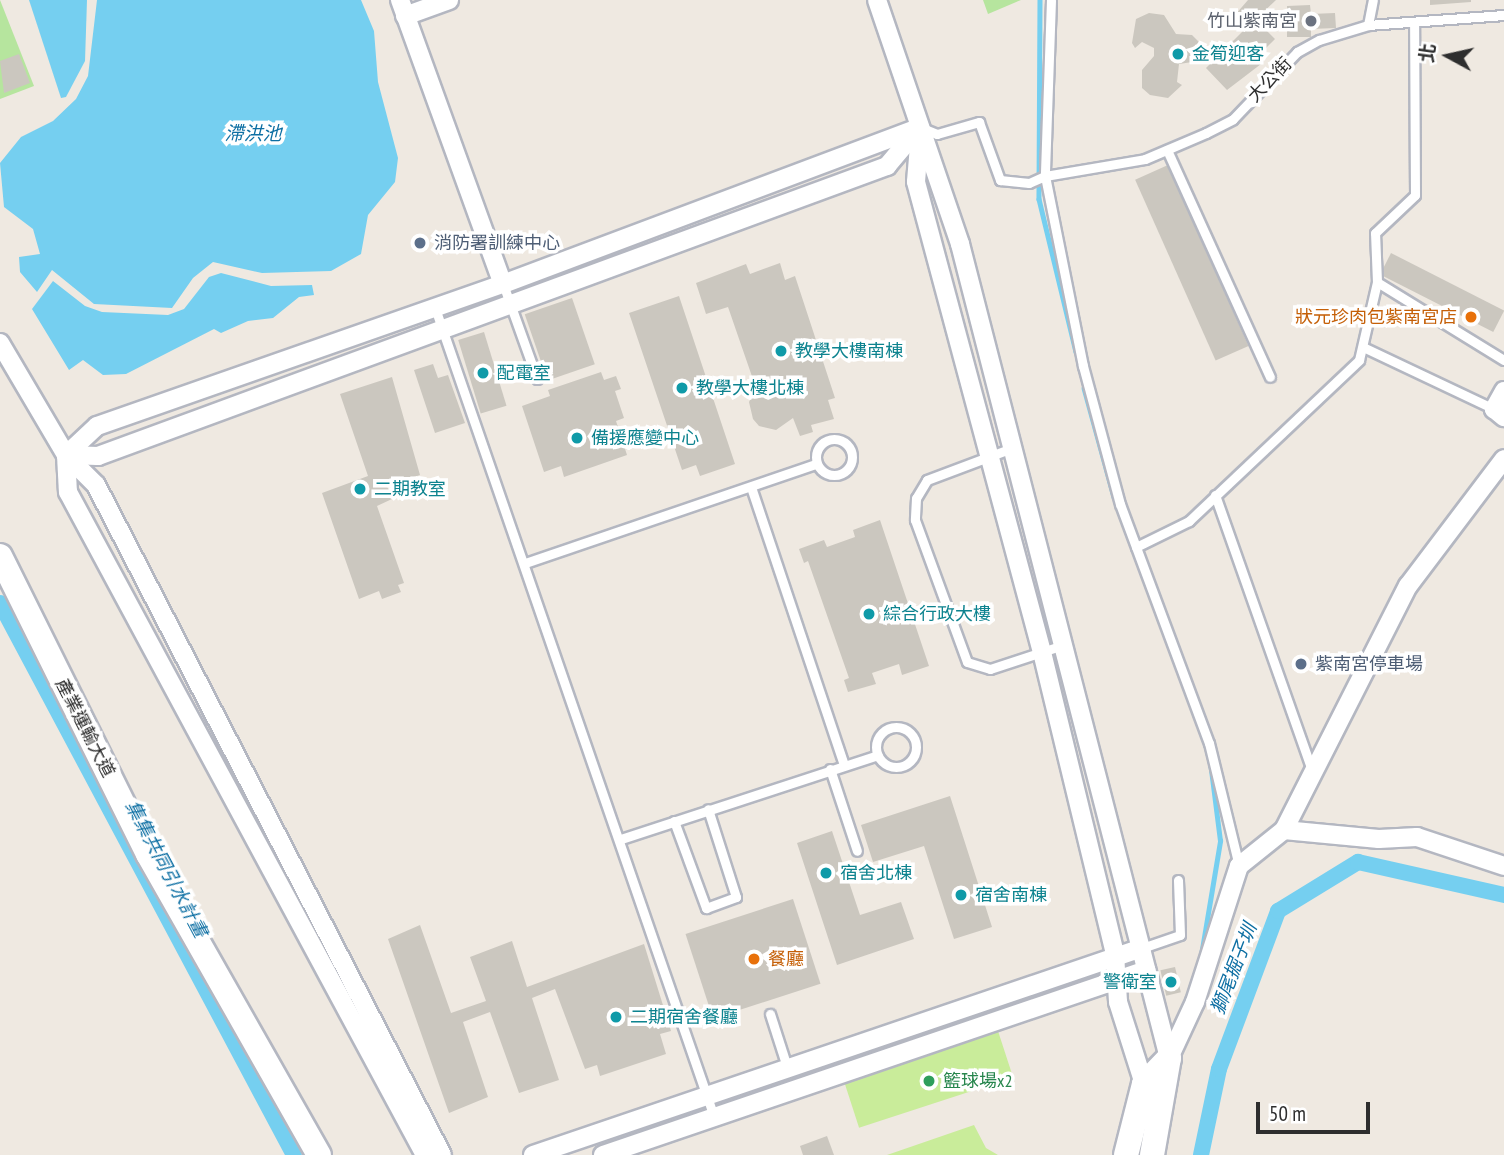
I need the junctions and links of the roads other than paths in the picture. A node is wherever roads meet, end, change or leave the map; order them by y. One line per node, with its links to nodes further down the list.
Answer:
1 (449, 0): 5 (street)
2 (877, 0): 9 (street)
3 (1051, 0): 11 (lane)
4 (1373, 0): 7 (lane)
5 (402, 8): 13 (street)
6 (1504, 15): 8 (lane, 大公街)
7 (1368, 24): 8 (lane, 大公街); 10 (lane, 大公街)
8 (1414, 24): 12 (lane)
9 (920, 127): 11 (lane, 大公街); 13 (street); 14 (street); 24 (street); 26 (street)
10 (1167, 150): 11 (lane, 大公街); 20 (lane)
11 (1045, 176): 31 (lane)
12 (1377, 282): 18 (lane); 19 (lane)
13 (503, 284): 14 (lane); 15 (street)
14 (510, 305): 16 (street); 21 (lane)
15 (435, 308): 16 (lane); 25 (street)
16 (442, 330): 25 (street); 34 (lane)
17 (0, 344): 25 (street)
18 (1363, 347): 23 (lane); 30 (lane)
19 (1504, 360)
20 (1270, 377)
21 (537, 379)
22 (1504, 391): 23 (street)
23 (1499, 413)
24 (1014, 447): 26 (lane); 36 (street)
25 (66, 455): 33 (street); 35 (street)
26 (991, 455): 37 (street); 37 (lane)
27 (1504, 459): 43 (street)
28 (816, 464): 28 (lane); 29 (lane)
29 (751, 487): 34 (lane); 41 (lane)
30 (1215, 495): 31 (lane); 43 (lane)
31 (1136, 547): 49 (lane)
32 (0, 556): 64 (street, 產業運輸大道)
33 (133, 556): 35 (street); 38 (street)
34 (525, 564): 47 (lane)
35 (109, 571): 39 (street)
36 (1063, 645): 37 (lane); 54 (street)
37 (1042, 652): 55 (street)
38 (226, 736): 39 (street); 51 (street)
39 (205, 750): 53 (street)
40 (878, 755): 40 (lane); 41 (lane)
41 (844, 765): 42 (lane)
42 (830, 769): 44 (lane); 48 (lane)
43 (1313, 772): 46 (street)
44 (708, 809): 45 (lane); 45 (lane)
45 (674, 821): 47 (lane)
46 (1284, 830): 49 (street); 50 (street)
47 (621, 839): 62 (lane)
48 (857, 852)
49 (1239, 866): 59 (street)
50 (1504, 866)
51 (300, 880): 53 (street); 66 (street)
52 (1178, 880): 54 (lane)
53 (283, 892): 65 (street)
54 (1142, 948): 55 (street); 56 (street)
55 (1115, 954): 57 (street); 60 (street)
56 (1146, 970): 57 (street); 59 (street)
57 (1118, 980): 61 (street); 63 (street)
58 (770, 1014): 60 (lane)
59 (1169, 1058): 61 (street); 70 (street)
60 (788, 1070): 62 (street)
61 (1144, 1084): 69 (street)
62 (709, 1097): 63 (lane); 67 (street)
63 (714, 1117): 68 (street)
64 (319, 1155)
65 (425, 1155)
66 (442, 1155)
67 (533, 1155)
68 (603, 1155)
69 (1126, 1155)
70 (1152, 1155)

